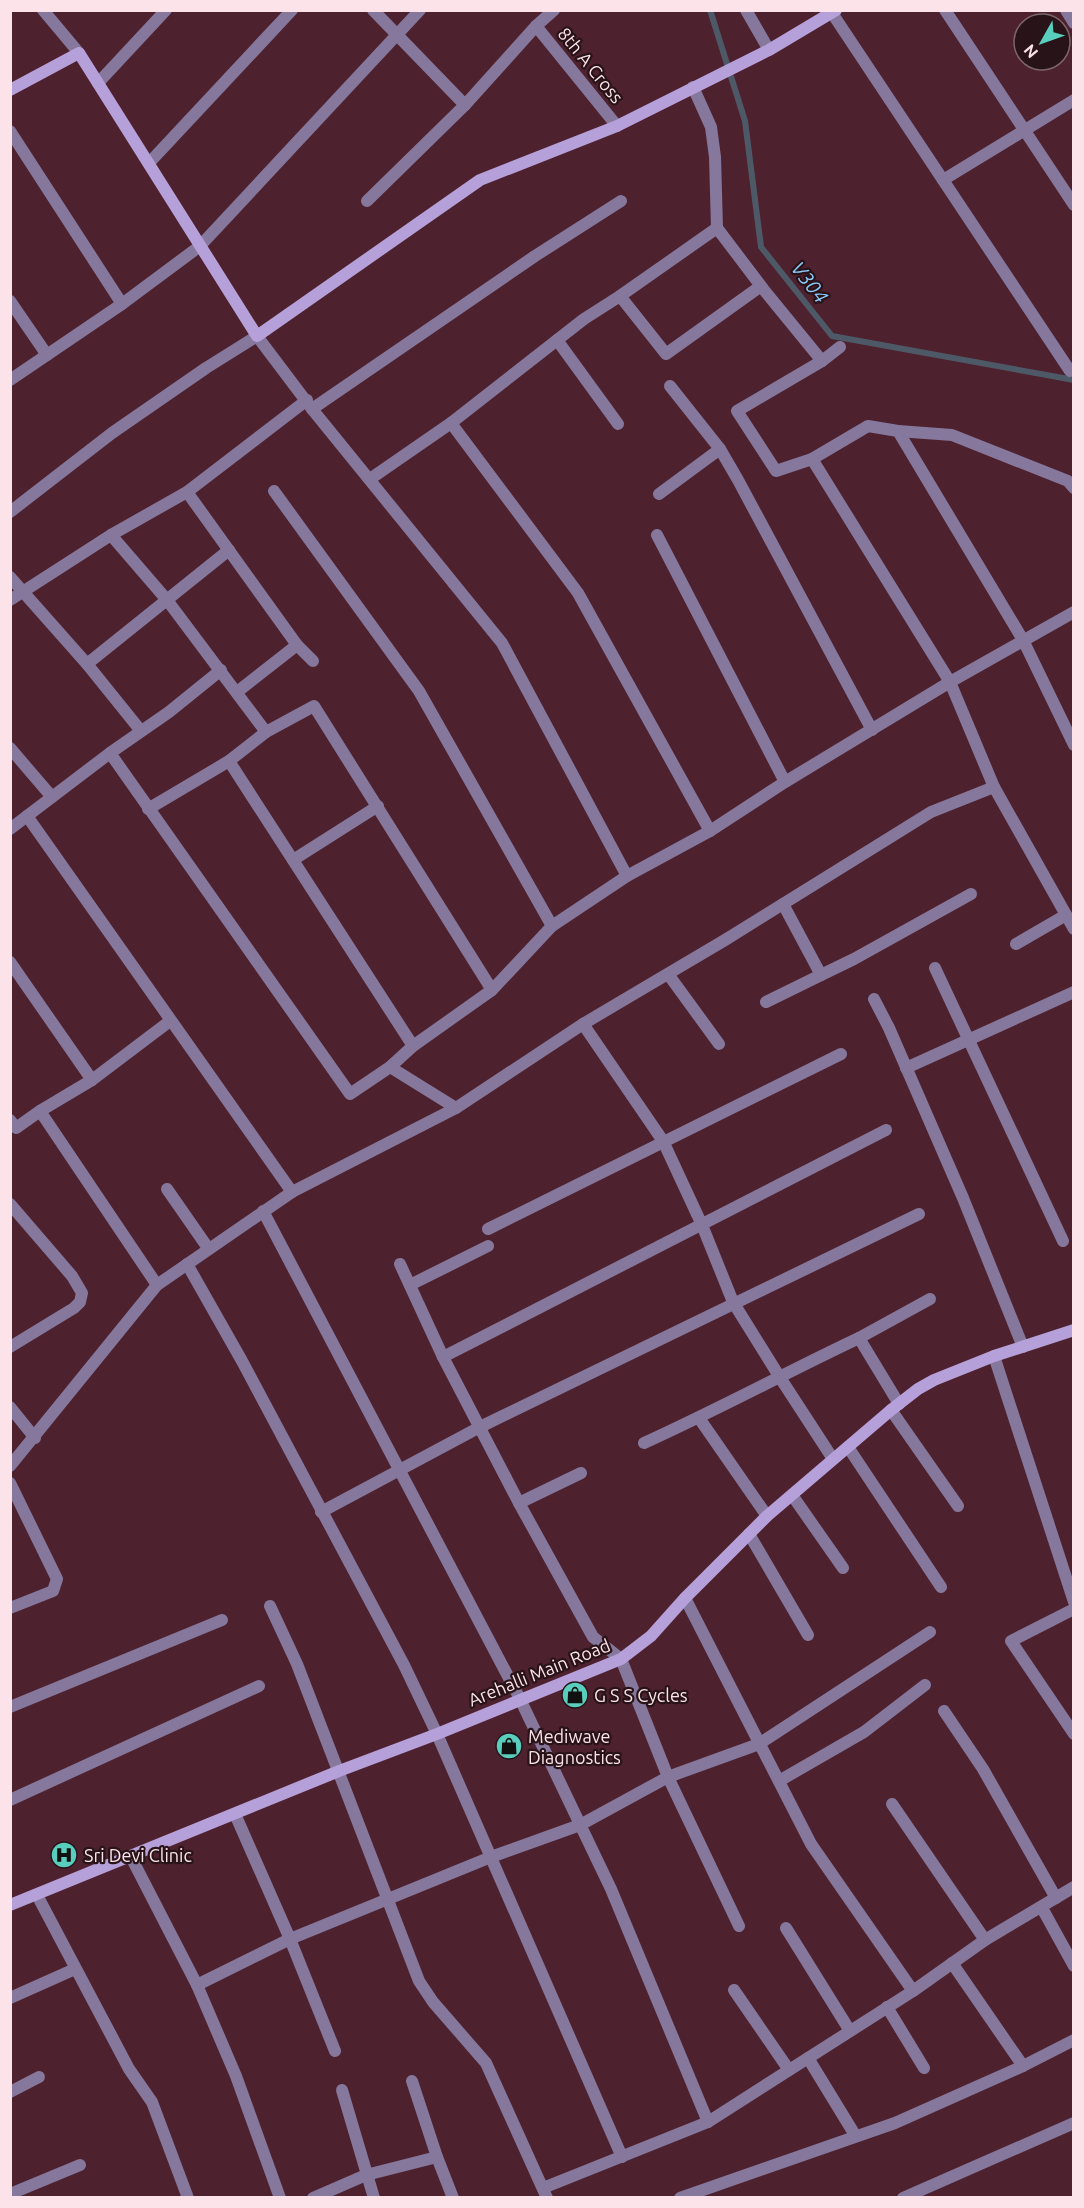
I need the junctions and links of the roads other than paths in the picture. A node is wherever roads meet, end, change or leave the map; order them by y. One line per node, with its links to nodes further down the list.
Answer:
1 (43, 10): 15 (street)
2 (166, 10): 16 (street)
3 (292, 10): 24 (street)
4 (373, 10): 13 (street)
5 (420, 10): 13 (street)
6 (554, 10): 12 (street)
7 (746, 10): 14 (street)
8 (945, 10): 22 (street)
9 (1066, 10): 11 (street)
10 (834, 12): 14 (street); 25 (street)
11 (1074, 23)
12 (536, 26): 20 (street); 21 (street, 8th A Cross)
13 (398, 35): 20 (street); 30 (street)
14 (769, 50): 17 (street)
15 (80, 53): 16 (street); 18 (street)
16 (98, 82): 24 (street)
17 (698, 85): 21 (street); 29 (street)
18 (10, 90)
19 (1074, 100): 22 (street)
20 (465, 105): 26 (street)
21 (617, 126): 35 (street)
22 (1022, 130): 25 (street); 28 (street)
23 (10, 131): 34 (street)
24 (148, 163): 30 (street)
25 (943, 180): 40 (street)
26 (367, 201)
27 (621, 201): 43 (street)
28 (1074, 205)
29 (717, 228): 31 (street); 32 (street)
30 (200, 246): 34 (street); 35 (street)
31 (761, 286): 32 (street); 39 (street)
32 (620, 296): 36 (street)
33 (10, 301): 38 (street)
34 (122, 304): 38 (street)
35 (257, 336): 43 (street); 54 (street)
36 (557, 340): 44 (street); 45 (street)
37 (840, 347): 39 (street)
38 (47, 355): 41 (street)
39 (822, 361): 48 (street)
40 (1070, 370)
41 (10, 380)
42 (670, 386): 47 (street)
43 (310, 405): 49 (street); 52 (street)
44 (451, 423): 49 (street); 85 (street)
45 (618, 424)
46 (898, 431): 48 (street); 50 (street); 63 (street)
47 (720, 449): 53 (street); 71 (street)
48 (812, 459): 68 (street)
49 (370, 478): 87 (street)
50 (1074, 488)
51 (274, 491): 91 (street)
52 (187, 492): 55 (street); 57 (street)
53 (659, 494)
54 (10, 512)
55 (111, 535): 59 (street); 61 (street)
56 (657, 535): 78 (street)
57 (229, 550): 61 (street); 64 (street)
58 (10, 577): 59 (street)
59 (24, 591): 60 (street); 66 (street)
60 (10, 600)
61 (167, 600): 66 (street); 67 (street)
62 (1074, 612): 63 (street)
63 (1023, 640): 68 (street); 70 (street)
64 (297, 645): 65 (street); 69 (street)
65 (313, 662)
66 (87, 664): 72 (street)
67 (221, 670): 69 (street); 72 (street)
68 (950, 682): 71 (street); 79 (street)
69 (237, 692): 73 (street)
70 (1069, 725): 74 (street)
71 (872, 730): 78 (street)
72 (141, 731): 76 (street)
73 (266, 732): 77 (street); 81 (street)
74 (1074, 745)
75 (10, 748): 80 (street)
76 (111, 753): 80 (street); 82 (street)
77 (229, 761): 82 (street); 86 (street)
78 (785, 782): 85 (street)
79 (994, 787): 89 (street); 90 (street)
80 (52, 797): 83 (street)
81 (378, 806): 86 (street); 98 (street)
82 (148, 809): 108 (street)
83 (27, 816): 84 (street); 102 (street)
84 (10, 829)
85 (710, 831): 87 (street)
86 (293, 860): 106 (street)
87 (627, 876): 91 (street)
88 (971, 894): 97 (street)
89 (783, 904): 96 (street); 97 (street)
90 (1066, 915): 92 (street); 93 (street)
91 (552, 927): 98 (street)
92 (1074, 929)
93 (1016, 944)
94 (10, 962): 110 (street)
95 (935, 968): 104 (street)
96 (668, 974): 103 (street); 105 (street)
97 (821, 975): 101 (street)
98 (492, 990): 106 (street)
99 (1074, 992): 104 (street)
100 (874, 999): 109 (street)
101 (766, 1002)
102 (170, 1021): 110 (street); 117 (street)
103 (583, 1024): 111 (street); 115 (street)
104 (970, 1038): 109 (street); 123 (street)
105 (719, 1044)
106 (413, 1046): 108 (street)
107 (841, 1054): 115 (street)
108 (390, 1067): 111 (street)
109 (906, 1068): 135 (street)
110 (92, 1080): 112 (street)
111 (456, 1108): 117 (street)
112 (40, 1111): 113 (street); 128 (street)
113 (10, 1120)
114 (886, 1130): 121 (street)
115 (663, 1141): 121 (street); 122 (street)
116 (167, 1189): 125 (street)
117 (292, 1192): 119 (street)
118 (10, 1204): 134 (street)
119 (263, 1211): 125 (street); 148 (street)
120 (919, 1214): 131 (street)
121 (702, 1225): 131 (street); 137 (street)
122 (488, 1229)
123 (1063, 1241)
124 (488, 1246): 129 (street)
125 (208, 1248): 126 (street)
126 (187, 1264): 128 (street); 154 (street)
127 (400, 1264): 129 (street)
128 (157, 1285): 143 (street)
129 (410, 1285): 137 (street)
130 (930, 1299): 133 (street)
131 (733, 1302): 138 (street); 142 (street)
132 (1074, 1330): 135 (street, Arehalli Main Road)
133 (859, 1338): 138 (street); 140 (street)
134 (10, 1347)
135 (1023, 1347): 136 (street, Arehalli Main Road)
136 (994, 1356): 140 (street, Arehalli Main Road); 160 (street)
137 (443, 1357): 142 (street)
138 (778, 1377): 141 (street); 146 (street)
139 (10, 1407): 143 (street)
140 (895, 1407): 145 (street, Arehalli Main Road); 153 (street)
141 (699, 1418): 144 (street); 155 (street)
142 (480, 1427): 148 (street); 152 (street)
143 (34, 1438): 147 (street)
144 (644, 1443)
145 (848, 1447): 146 (street, Arehalli Main Road); 158 (street)
146 (833, 1460): 151 (street, Arehalli Main Road)
147 (10, 1466)
148 (399, 1470): 154 (street); 170 (street)
149 (581, 1473): 152 (street)
150 (10, 1483): 162 (street)
151 (792, 1495): 155 (street, Arehalli Main Road); 157 (street)
152 (519, 1503): 167 (street)
153 (958, 1506)
154 (321, 1512): 173 (street)
155 (768, 1516): 156 (street, Arehalli Main Road)
156 (749, 1534): 159 (street, Arehalli Main Road); 166 (street)
157 (843, 1568)
158 (941, 1587)
159 (685, 1598): 167 (street, Arehalli Main Road); 175 (street)
160 (1074, 1602)
161 (270, 1606): 176 (street)
162 (10, 1608)
163 (1074, 1609): 174 (street)
164 (222, 1620): 171 (street)
165 (930, 1632): 175 (street)
166 (808, 1635)
167 (621, 1659): 170 (street, Arehalli Main Road); 177 (street)
168 (925, 1685): 178 (street)
169 (259, 1686): 179 (street)
170 (520, 1699): 173 (street, Arehalli Main Road); 182 (street)
171 (10, 1707)
172 (944, 1712): 187 (street)
173 (437, 1734): 176 (street, Arehalli Main Road); 184 (street)
174 (1074, 1734)
175 (759, 1744): 177 (street); 178 (street)
176 (339, 1771): 181 (street, Arehalli Main Road); 188 (street)
177 (668, 1777): 182 (street); 191 (street)
178 (779, 1781): 200 (street)
179 (10, 1800)
180 (892, 1804): 194 (street)
181 (235, 1814): 183 (street, Arehalli Main Road); 193 (street)
182 (580, 1825): 184 (street); 214 (street)
183 (131, 1857): 186 (street, Arehalli Main Road); 198 (street)
184 (491, 1857): 188 (street); 218 (street)
185 (1074, 1887): 187 (street)
186 (37, 1895): 189 (street, Arehalli Main Road); 197 (street)
187 (1056, 1898): 190 (street)
188 (386, 1900): 193 (street); 221 (street)
189 (10, 1905)
190 (1042, 1908): 194 (street); 196 (street)
191 (739, 1926)
192 (786, 1928): 203 (street)
193 (290, 1939): 198 (street); 205 (street)
194 (985, 1940): 195 (street)
195 (952, 1963): 200 (street); 207 (street)
196 (1074, 1966)
197 (75, 1969): 201 (street); 223 (street)
198 (197, 1985): 224 (street)
199 (734, 1990): 209 (street)
200 (912, 1991): 202 (street)
201 (10, 1998)
202 (888, 2007): 203 (street); 208 (street)
203 (850, 2031): 206 (street)
204 (1074, 2040): 207 (street)
205 (335, 2051)
206 (808, 2058): 209 (street); 216 (street)
207 (1023, 2066): 216 (street)
208 (924, 2068)
209 (789, 2070): 214 (street)
210 (39, 2077): 213 (street)
211 (412, 2081): 217 (street)
212 (342, 2090): 220 (street)
213 (10, 2092)
214 (708, 2122): 218 (street)
215 (1074, 2123): 229 (street)
216 (855, 2135): 228 (street)
217 (436, 2157): 220 (street); 227 (street)
218 (622, 2157): 221 (street)
219 (80, 2165): 222 (street)
220 (366, 2175): 225 (street); 226 (street)
221 (545, 2193)
222 (10, 2194)
223 (188, 2198)
224 (280, 2198)
225 (313, 2198)
226 (374, 2198)
227 (453, 2198)
228 (680, 2198)
229 (903, 2198)

